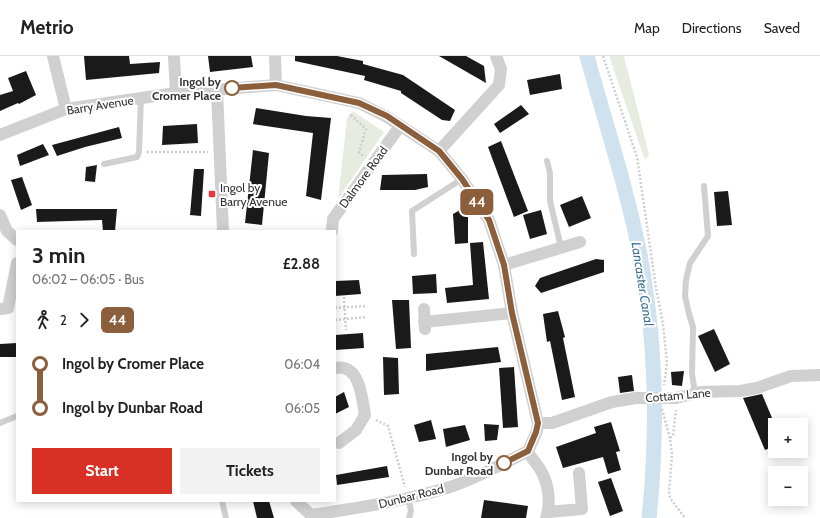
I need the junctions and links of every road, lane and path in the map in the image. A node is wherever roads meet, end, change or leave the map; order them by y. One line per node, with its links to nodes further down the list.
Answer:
1 (53, 56): 11 (street)
2 (174, 56): 8 (street)
3 (275, 56): 6 (street)
4 (496, 56): 14 (street)
5 (603, 56): 45 (path)
6 (276, 85): 7 (street, Barry Avenue); 10 (street, Barry Avenue)
7 (217, 90): 8 (street, Barry Avenue); 16 (street)
8 (176, 93): 9 (street, Barry Avenue)
9 (141, 98): 11 (street, Barry Avenue); 15 (lane)
10 (345, 99): 12 (street, Barry Avenue); 19 (path)
11 (66, 109): 13 (street, Barry Avenue)
12 (400, 126): 14 (street, Barry Avenue); 19 (street, Dalmore Road)
13 (0, 135)
14 (439, 151): 20 (street, Barry Avenue)
15 (139, 152): 16 (path); 18 (lane)
16 (219, 152): 23 (street)
17 (548, 161): 27 (lane)
18 (104, 164)
19 (371, 167): 24 (street, Dalmore Road)
20 (462, 179): 28 (lane); 29 (street, Barry Avenue)
21 (704, 186): 44 (lane)
22 (0, 215): 25 (street)
23 (223, 230)
24 (332, 230)
25 (16, 239)
26 (580, 242): 27 (street)
27 (561, 247): 29 (street)
28 (414, 254)
29 (504, 265): 37 (street, Barry Avenue)
30 (16, 268): 35 (street)
31 (344, 297): 33 (path)
32 (366, 306): 33 (path)
33 (345, 307): 34 (path); 39 (path)
34 (336, 308)
35 (0, 309)
36 (424, 309): 37 (street)
37 (512, 313): 48 (street, Barry Avenue)
38 (367, 317): 39 (path)
39 (345, 319): 40 (path); 41 (path)
40 (336, 320)
41 (346, 330)
42 (336, 368): 46 (street)
43 (820, 374): 44 (street, Cottam Lane)
44 (695, 393): 45 (street, Cottam Lane)
45 (668, 397): 48 (street, Cottam Lane, bridge); 50 (path); 50 (path)
46 (365, 415): 51 (street); 54 (path)
47 (16, 416): 49 (lane)
48 (538, 423): 52 (street)
49 (0, 424)
50 (670, 438): 61 (path)
51 (339, 443)
52 (528, 451): 54 (street, Dunbar Road); 57 (street)
53 (579, 472): 57 (street)
54 (408, 497): 58 (street, Dunbar Road); 60 (lane)
55 (222, 502): 59 (lane)
56 (297, 502): 58 (street)
57 (547, 515)
58 (310, 516)
59 (226, 518)
60 (408, 518)
61 (685, 518)

